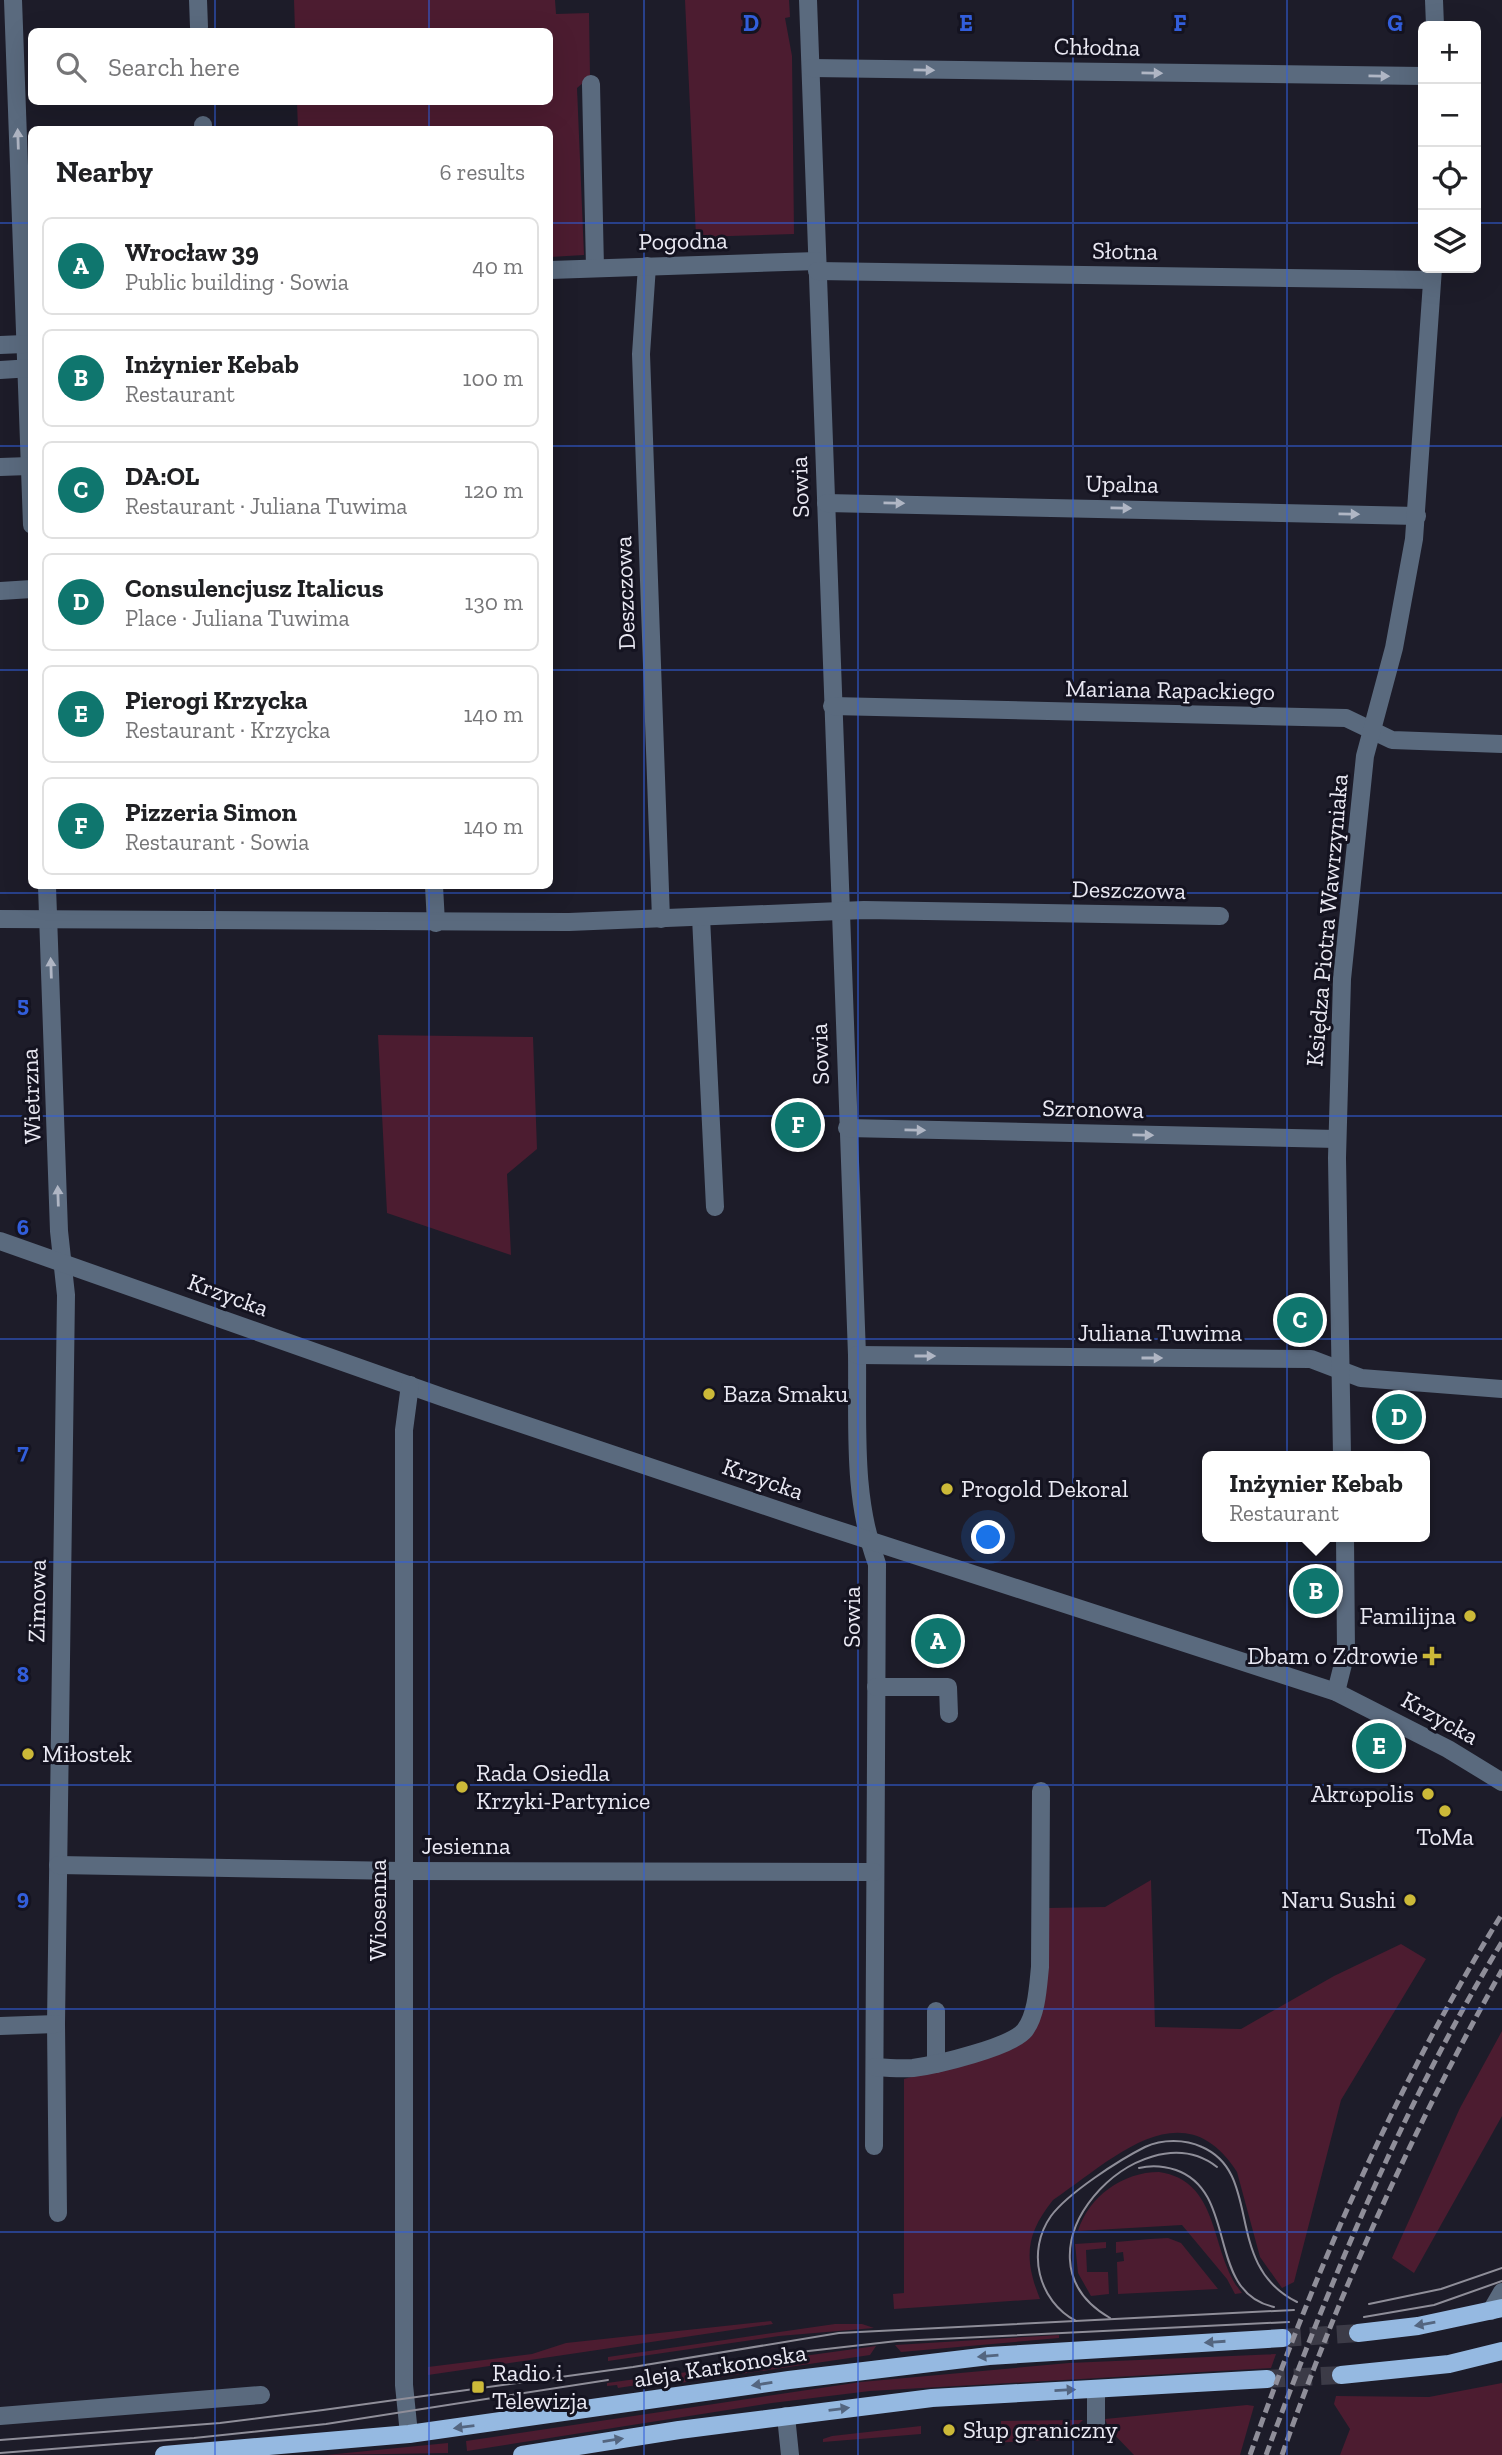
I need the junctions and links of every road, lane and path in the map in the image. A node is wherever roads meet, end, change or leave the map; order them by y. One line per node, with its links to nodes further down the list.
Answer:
1 (13, 0): 10 (street, one-way to 1)
2 (198, 0): 6 (street)
3 (808, 0): 7 (street, Sowia)
4 (1434, 0): 5 (street)
5 (1435, 21)
6 (199, 27)
7 (811, 68): 8 (street, Chłodna, one-way to 8); 12 (street, Sowia)
8 (1418, 76)
9 (591, 84): 13 (street)
10 (25, 167): 16 (street)
11 (647, 266): 12 (street, Pogodna); 13 (street, Pogodna); 37 (street, Deszczowa)
12 (817, 266): 15 (street, Słotna); 23 (street, Sowia)
13 (595, 268): 14 (street, Pogodna)
14 (553, 270)
15 (1432, 274): 24 (street, Księdza Piotra Wawrzyniaka)
16 (24, 344): 17 (street); 18 (street)
17 (0, 345)
18 (28, 363)
19 (28, 368): 20 (street)
20 (0, 370)
21 (28, 466): 22 (street)
22 (0, 467)
23 (825, 503): 24 (street, Upalna, one-way to 24); 27 (street, Sowia)
24 (1416, 516): 28 (street, Księdza Piotra Wawrzyniaka)
25 (28, 589): 26 (street)
26 (0, 591)
27 (832, 706): 28 (street, Mariana Rapackiego); 32 (street, Sowia)
28 (1373, 729): 29 (street, Mariana Rapackiego); 40 (street, Księdza Piotra Wawrzyniaka)
29 (1502, 744)
30 (47, 889): 36 (street, Wietrzna)
31 (434, 889): 38 (street)
32 (839, 911): 33 (street, Deszczowa); 34 (street, Deszczowa); 39 (street, Sowia)
33 (1220, 916)
34 (701, 917): 37 (street, Deszczowa); 41 (street)
35 (0, 919): 36 (street, Deszczowa)
36 (49, 919): 38 (street, Deszczowa); 43 (street, Wietrzna, one-way to 36)
37 (661, 919): 38 (street, Deszczowa)
38 (436, 923)
39 (847, 1128): 40 (street, Szronowa, one-way to 40); 44 (street, Sowia)
40 (1337, 1139): 45 (street, Księdza Piotra Wawrzyniaka)
41 (715, 1207)
42 (0, 1241): 43 (street, Krzycka)
43 (64, 1264): 46 (street, Krzycka); 56 (street, Zimowa)
44 (857, 1355): 45 (street, Juliana Tuwima, one-way to 45); 49 (street, Sowia)
45 (1342, 1370): 47 (street, Juliana Tuwima); 48 (street, Księdza Piotra Wawrzyniaka)
46 (410, 1385): 49 (street, Krzycka); 57 (street, Wiosenna)
47 (1502, 1389)
48 (1342, 1451)
49 (868, 1539): 51 (street, Sowia); 52 (street, Krzycka)
50 (1345, 1542): 52 (street)
51 (876, 1687): 53 (street); 58 (street, Sowia)
52 (1336, 1692): 54 (street, Krzycka)
53 (948, 1714)
54 (1502, 1783)
55 (1041, 1791): 62 (street)
56 (58, 1865): 57 (street, Jesienna); 60 (street, Zimowa)
57 (402, 1871): 58 (street, Jesienna); 78 (street, Wiosenna)
58 (874, 1872): 63 (street, Sowia)
59 (936, 2011): 62 (street)
60 (56, 2024): 61 (street); 65 (street, Zimowa)
61 (0, 2026)
62 (936, 2064): 63 (street)
63 (875, 2067): 64 (street, Sowia)
64 (874, 2147)
65 (58, 2213)
66 (1502, 2292): 67 (street)
67 (1497, 2310): 68 (main road, one-way to 68)
68 (1357, 2333)
69 (1283, 2338): 78 (main road, aleja Karkonoska, one-way to 78)
70 (1502, 2351): 71 (main road)
71 (1341, 2375)
72 (1267, 2379): 73 (main road)
73 (1096, 2389): 76 (main road, one-way to 73); 77 (street)
74 (261, 2395): 75 (street)
75 (0, 2416)
76 (786, 2416): 80 (main road, one-way to 76); 81 (street)
77 (1096, 2429)
78 (409, 2434): 79 (main road, aleja Karkonoska)
79 (164, 2455)
80 (522, 2455)
81 (790, 2455)

